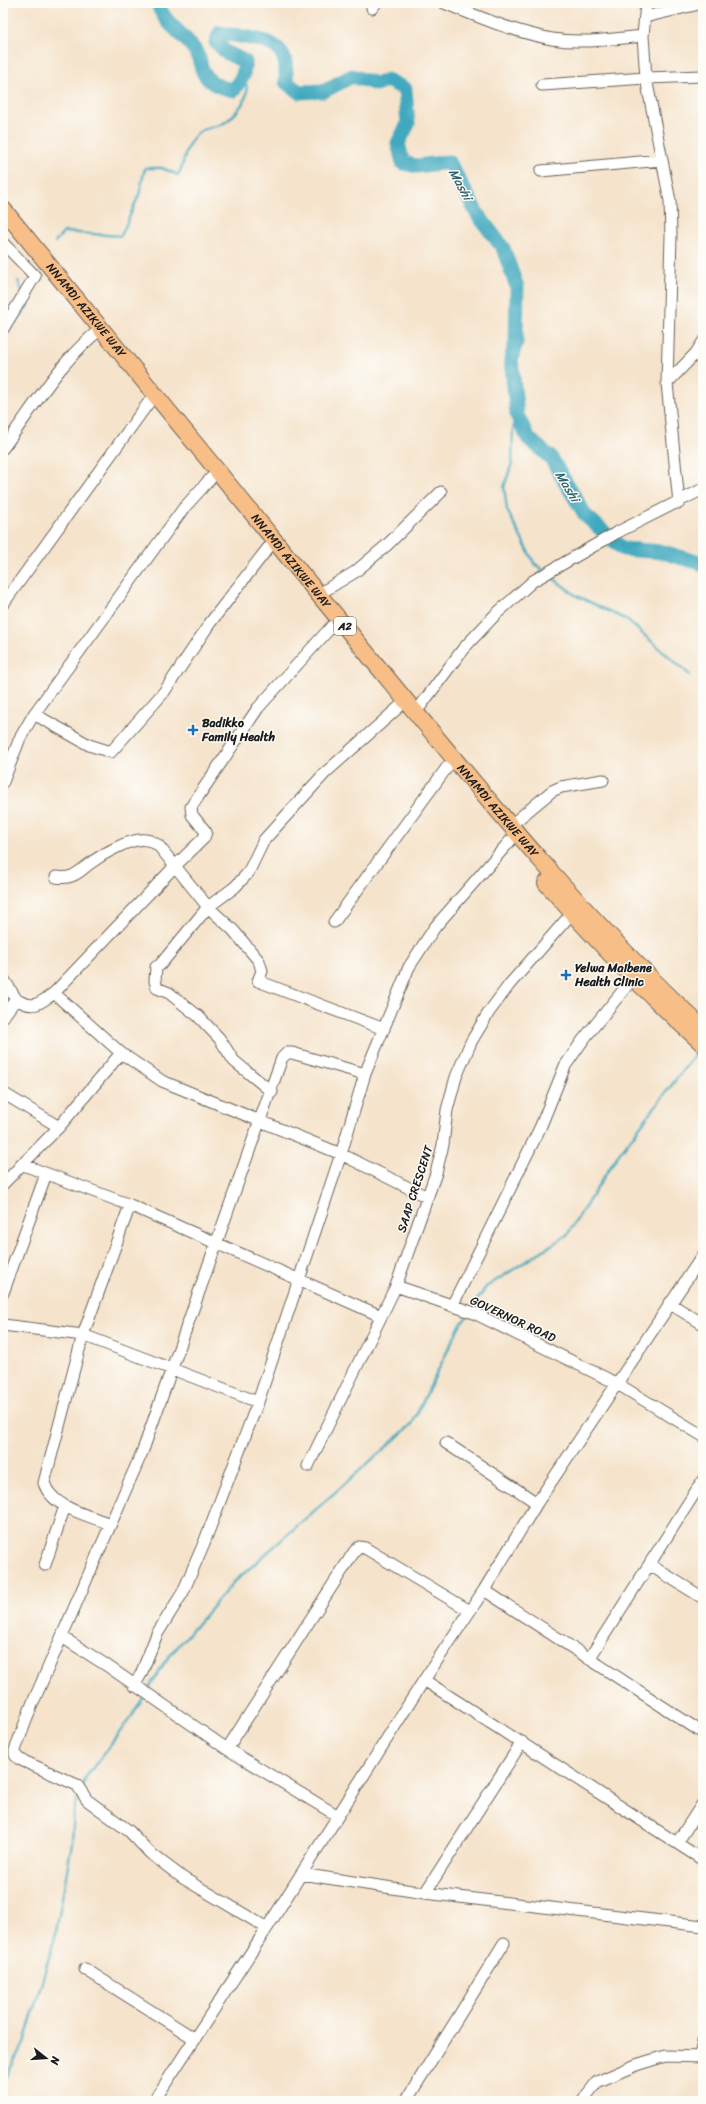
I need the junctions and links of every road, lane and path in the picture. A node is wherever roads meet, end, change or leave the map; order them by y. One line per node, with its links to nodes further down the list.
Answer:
1 (444, 3): 5 (street)
2 (646, 3): 4 (street)
3 (703, 3): 4 (street)
4 (645, 17): 5 (street)
5 (644, 36): 7 (street)
6 (703, 76): 7 (street)
7 (646, 78): 8 (street); 9 (street)
8 (542, 85)
9 (662, 160): 10 (street); 17 (street)
10 (541, 171)
11 (3, 210): 15 (highway, NNAMDI AZIKWE WAY / A2)
12 (3, 226): 15 (highway, NNAMDI AZIKWE WAY / A2)
13 (3, 243): 14 (street)
14 (3, 329)
15 (97, 332): 18 (highway, NNAMDI AZIKWE WAY / A2); 19 (street); 25 (highway, NNAMDI AZIKWE WAY / A2)
16 (703, 342): 17 (street)
17 (667, 383): 23 (street)
18 (149, 402): 20 (highway, NNAMDI AZIKWE WAY / A2); 26 (street)
19 (3, 448)
20 (211, 478): 24 (highway, NNAMDI AZIKWE WAY / A2); 30 (street)
21 (703, 489): 23 (street)
22 (441, 492): 25 (street)
23 (679, 502): 29 (street)
24 (268, 548): 27 (highway, NNAMDI AZIKWE WAY / A2); 30 (street)
25 (319, 594): 29 (highway, NNAMDI AZIKWE WAY / A2)
26 (3, 604)
27 (332, 626): 28 (highway, NNAMDI AZIKWE WAY / A2); 36 (street)
28 (399, 707): 31 (highway, NNAMDI AZIKWE WAY / A2); 38 (street)
29 (416, 712): 35 (highway, NNAMDI AZIKWE WAY / A2)
30 (34, 714): 32 (street)
31 (448, 766): 35 (highway, NNAMDI AZIKWE WAY / A2); 40 (street)
32 (6, 769): 34 (street)
33 (603, 780): 35 (street)
34 (3, 782)
35 (510, 833): 39 (highway, NNAMDI AZIKWE WAY / A2); 46 (highway, NNAMDI AZIKWE WAY / A2); 47 (street)
36 (175, 866): 37 (street); 38 (street); 43 (street)
37 (56, 877)
38 (208, 907): 47 (street); 51 (street)
39 (572, 914): 42 (highway, NNAMDI AZIKWE WAY / A2); 59 (street, SAAP CRESCENT)
40 (334, 922)
41 (3, 978): 44 (street)
42 (634, 978): 48 (highway, NNAMDI AZIKWE WAY / A2); 67 (street)
43 (54, 993): 44 (street); 49 (street)
44 (16, 999): 45 (street)
45 (3, 1017)
46 (703, 1028)
47 (384, 1030): 50 (street)
48 (703, 1044)
49 (121, 1053): 53 (street); 54 (street)
50 (365, 1074): 51 (street); 55 (street)
51 (272, 1092): 53 (street)
52 (3, 1093): 54 (street)
53 (260, 1121): 55 (street); 61 (street)
54 (59, 1127): 56 (street)
55 (341, 1154): 59 (street); 63 (street)
56 (21, 1164): 57 (street); 58 (street)
57 (46, 1174): 60 (street); 65 (street)
58 (3, 1184)
59 (427, 1197): 64 (street, SAAP CRESCENT)
60 (130, 1206): 61 (street); 71 (street)
61 (215, 1242): 63 (street); 72 (street)
62 (703, 1255): 66 (street)
63 (298, 1278): 68 (street); 74 (street)
64 (396, 1286): 67 (street, GOVERNOR ROAD); 68 (street, SAAP CRESCENT)
65 (3, 1293)
66 (670, 1303): 69 (street); 73 (street)
67 (463, 1309): 73 (street, GOVERNOR ROAD)
68 (381, 1316): 77 (street, SAAP CRESCENT)
69 (703, 1324)
70 (3, 1325): 71 (street)
71 (83, 1335): 72 (street); 80 (street)
72 (172, 1368): 74 (street); 81 (street)
73 (616, 1384): 75 (street, GOVERNOR ROAD); 79 (street)
74 (258, 1402): 90 (street)
75 (703, 1436)
76 (446, 1443): 79 (street)
77 (308, 1466)
78 (703, 1480): 83 (street)
79 (537, 1503): 84 (street)
80 (65, 1506): 81 (street); 82 (street)
81 (110, 1524): 87 (street)
82 (45, 1565)
83 (650, 1565): 85 (street); 88 (street)
84 (484, 1590): 86 (street); 88 (street)
85 (703, 1598)
86 (470, 1611): 89 (street); 93 (street)
87 (62, 1637): 90 (street); 101 (street)
88 (589, 1659): 91 (street)
89 (424, 1680): 92 (street); 95 (street)
90 (136, 1687): 93 (street)
91 (703, 1734)
92 (522, 1742): 96 (street); 99 (street)
93 (227, 1749): 95 (street)
94 (703, 1802): 96 (street)
95 (338, 1816): 98 (street)
96 (677, 1843): 97 (street)
97 (703, 1860)
98 (301, 1874): 99 (street); 101 (street)
99 (425, 1893): 100 (street)
100 (703, 1926)
101 (268, 1928): 104 (street)
102 (504, 1943): 108 (street)
103 (85, 1969): 104 (street)
104 (195, 2039): 107 (street)
105 (703, 2041): 106 (street)
106 (701, 2057): 109 (street)
107 (154, 2101)
108 (406, 2101)
109 (582, 2101)

